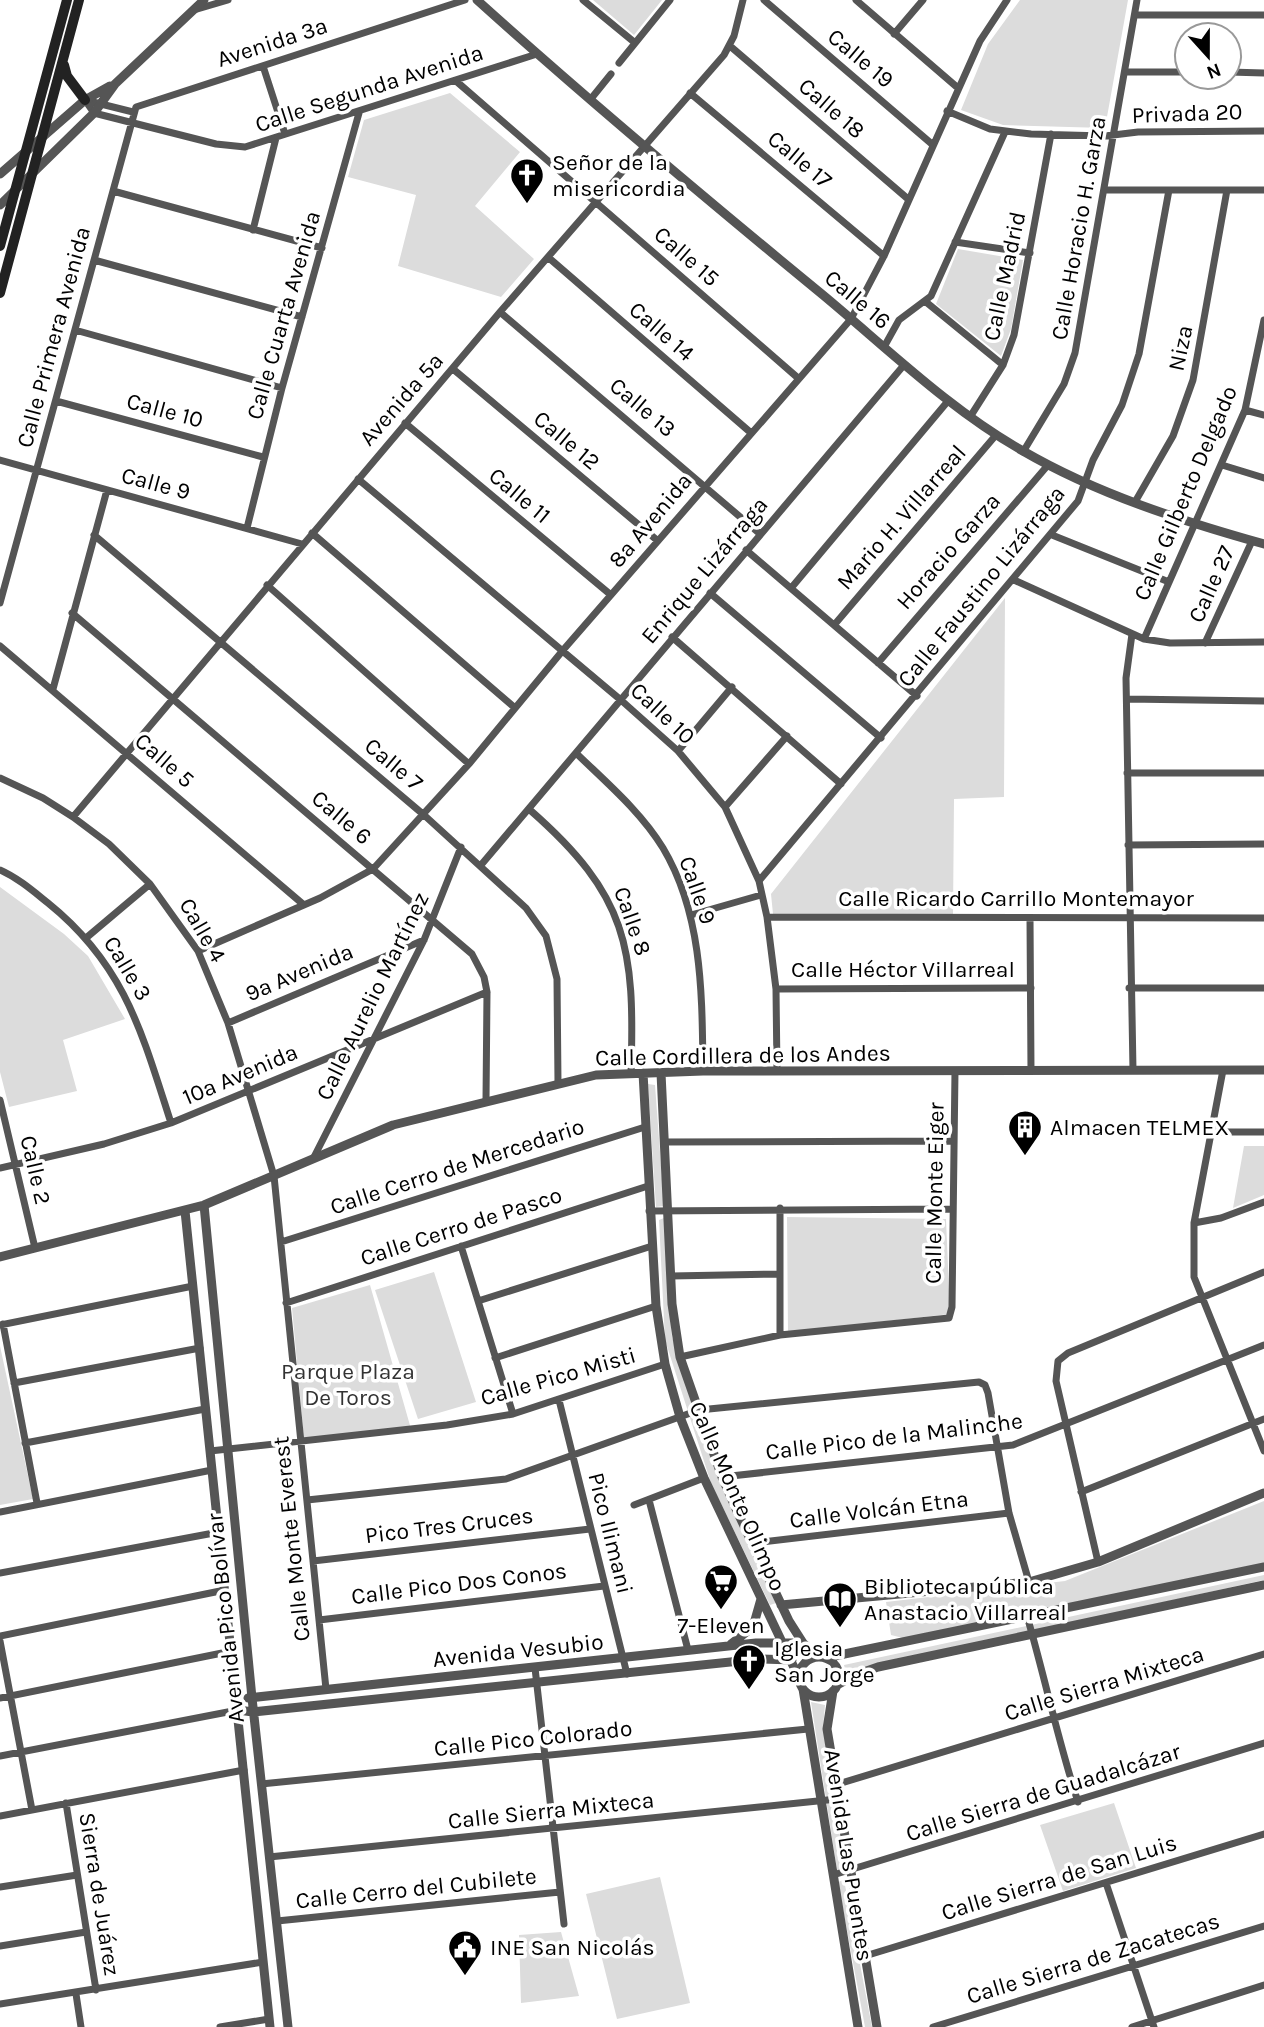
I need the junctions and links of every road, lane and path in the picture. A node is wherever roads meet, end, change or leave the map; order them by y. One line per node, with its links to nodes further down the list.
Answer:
1 (67, 0): 51 (main road)
2 (79, 0): 22 (main road)
3 (204, 0): 15 (street)
4 (228, 0): 15 (street)
5 (465, 0): 24 (street, Avenida 3a)
6 (477, 0): 21 (street, Calle 16)
7 (583, 0): 19 (street)
8 (670, 0): 19 (street)
9 (743, 0): 20 (street, Avenida 5a)
10 (764, 0): 49 (street, Calle 19)
11 (856, 0): 18 (street)
12 (923, 0): 18 (street)
13 (1007, 0): 32 (street, 8a Avenida)
14 (1137, 0): 16 (street, Calle Horacio H. Garza)
15 (194, 10): 31 (street)
16 (1135, 15): 17 (street); 25 (street, Calle Horacio H. Garza)
17 (1264, 15)
18 (894, 34): 32 (street)
19 (634, 42): 23 (street)
20 (730, 46): 33 (street, Avenida 5a); 60 (street, Calle 18)
21 (537, 54): 30 (street, Calle Segunda Avenida); 35 (street, Calle 16)
22 (63, 62): 34 (main road); 47 (main road)
23 (619, 63)
24 (263, 66): 38 (street, Avenida 3a); 44 (street)
25 (1125, 72): 26 (street); 46 (street, Calle Horacio H. Garza)
26 (1173, 72)
27 (1243, 72): 28 (street)
28 (1264, 73)
29 (611, 74): 35 (street)
30 (456, 81): 40 (street, Calle Segunda Avenida); 61 (street, Calle 15)
31 (115, 84): 34 (street); 36 (street)
32 (958, 88): 37 (street, 8a Avenida)
33 (690, 93): 50 (street, Avenida 5a); 68 (street, Calle 17)
34 (85, 100): 36 (street); 39 (street); 47 (street)
35 (590, 100): 50 (street, Calle 16)
36 (102, 102): 38 (street); 39 (street)
37 (947, 111): 43 (street, Privada 20); 49 (street, 8a Avenida)
38 (133, 112): 41 (street)
39 (94, 113): 41 (street, Calle Segunda Avenida); 53 (street)
40 (359, 113): 44 (street, Calle Segunda Avenida); 66 (street, Calle Cuarta Avenida)
41 (131, 123): 48 (street, Calle Segunda Avenida); 59 (street, Calle Primera Avenida)
42 (1264, 131): 46 (street, Privada 20)
43 (1005, 132): 45 (street, Privada 20); 64 (street)
44 (285, 134): 48 (street, Calle Segunda Avenida)
45 (1051, 134): 46 (street, Privada 20); 67 (street, Calle Madrid)
46 (1114, 135): 55 (street, Calle Horacio H. Garza)
47 (41, 136): 51 (street); 53 (main road)
48 (276, 138): 63 (street)
49 (933, 145): 60 (street, 8a Avenida)
50 (644, 146): 61 (street, Avenida 5a); 75 (street, Calle 16)
51 (28, 148): 52 (street); 54 (main road)
52 (0, 174)
53 (31, 174): 54 (street); 71 (main road)
54 (15, 189): 62 (street); 65 (main road)
55 (1105, 190): 56 (street); 92 (street, Calle Horacio H. Garza)
56 (1169, 190): 57 (street); 100 (street, Calle Faustino Lizárraga)
57 (1227, 190): 58 (street); 103 (street, Niza)
58 (1264, 190)
59 (113, 191): 63 (street); 70 (street, Calle Primera Avenida)
60 (908, 199): 68 (street, 8a Avenida)
61 (596, 203): 69 (street, Avenida 5a); 82 (street, Calle 15)
62 (0, 205)
63 (253, 230): 66 (street)
64 (955, 242): 67 (street); 72 (street)
65 (0, 246)
66 (323, 248): 74 (street, Calle Cuarta Avenida)
67 (1030, 254): 80 (street, Calle Madrid)
68 (884, 256): 75 (street, 8a Avenida)
69 (549, 258): 73 (street, Avenida 5a); 90 (street, Calle 14)
70 (94, 260): 74 (street); 77 (street, Calle Primera Avenida)
71 (0, 293)
72 (926, 302): 78 (street); 80 (street)
73 (500, 312): 81 (street, Avenida 5a); 101 (street, Calle 13)
74 (302, 317): 83 (street, Calle Cuarta Avenida)
75 (851, 319): 78 (street, Calle 16); 82 (street, 8a Avenida)
76 (1264, 320): 86 (street, Calle Gilberto Delgado)
77 (75, 330): 83 (street); 84 (street, Calle Primera Avenida)
78 (884, 347): 79 (street, Calle 16)
79 (904, 365): 85 (street, Calle 16); 107 (street, Enrique Lizárraga)
80 (1003, 365): 88 (street, Calle Madrid)
81 (453, 369): 89 (street, Avenida 5a); 110 (street, Calle 12)
82 (798, 378): 90 (street, 8a Avenida)
83 (282, 388): 93 (street, Calle Cuarta Avenida)
84 (56, 401): 93 (street, Calle 10); 97 (street, Calle Primera Avenida)
85 (948, 401): 88 (street, Calle 16); 118 (street)
86 (1245, 410): 87 (street); 96 (street, Calle Gilberto Delgado)
87 (1264, 415)
88 (970, 417): 91 (street, Calle 16)
89 (405, 423): 99 (street, Avenida 5a); 120 (street, Calle 11)
90 (750, 432): 101 (street, 8a Avenida)
91 (996, 435): 92 (street, Calle 16); 123 (street, Mario H. Villarreal)
92 (1023, 452): 95 (street, Calle 16)
93 (263, 457): 105 (street, Calle Cuarta Avenida)
94 (0, 460): 97 (street, Calle 9)
95 (1048, 465): 100 (street, Calle 16); 132 (street, Horacio Garza)
96 (1222, 465): 98 (street); 104 (street, Calle Gilberto Delgado)
97 (36, 470): 102 (street, Calle 9); 121 (street, Calle Primera Avenida)
98 (1264, 478)
99 (358, 479): 106 (street, Avenida 5a); 131 (street, Calle 10)
100 (1085, 482): 103 (street, Calle 16); 108 (street, Calle Faustino Lizárraga)
101 (705, 485): 107 (street, Calle 13); 110 (street, 8a Avenida)
102 (107, 490): 105 (street, Calle 9); 109 (street)
103 (1135, 502): 104 (street, Calle 16)
104 (1195, 524): 111 (street, Calle 16); 116 (street, Calle Gilberto Delgado)
105 (247, 528): 112 (street, Calle 9)
106 (312, 533): 112 (street, Avenida 5a); 140 (street)
107 (759, 533): 114 (street, Enrique Lizárraga)
108 (1052, 535): 115 (street, Calle Faustino Lizárraga); 116 (street)
109 (94, 536): 122 (street); 127 (street, Calle 7)
110 (658, 541): 120 (street, 8a Avenida)
111 (1252, 541): 113 (street, Calle 16); 129 (street, Calle 27)
112 (302, 544): 117 (street, Avenida 5a)
113 (1264, 544)
114 (746, 550): 118 (street); 119 (street, Enrique Lizárraga)
115 (1014, 580): 124 (street); 135 (street, Calle Faustino Lizárraga)
116 (1168, 582): 126 (street, Calle Gilberto Delgado)
117 (267, 585): 127 (street, Avenida 5a); 146 (street)
118 (792, 587): 123 (street)
119 (710, 593): 125 (street, Enrique Lizárraga); 142 (street)
120 (611, 596): 131 (street, 8a Avenida)
121 (0, 603)
122 (72, 613): 134 (street); 136 (street, Calle 6)
123 (835, 624): 132 (street)
124 (1132, 634): 126 (street); 137 (street)
125 (673, 637): 133 (street); 138 (street, Enrique Lizárraga)
126 (1144, 639): 129 (street)
127 (220, 642): 136 (street, Avenida 5a); 153 (street, Calle 7)
128 (1264, 642): 129 (street)
129 (1206, 643)
130 (0, 646): 134 (street, Calle 5)
131 (564, 649): 138 (street, Calle 10); 140 (street, 8a Avenida)
132 (878, 663): 135 (street)
133 (732, 687): 141 (street); 143 (street)
134 (53, 689): 144 (street, Calle 5)
135 (917, 695): 142 (street, Calle Faustino Lizárraga)
136 (172, 698): 144 (street, Avenida 5a); 159 (street, Calle 6)
137 (1127, 699): 139 (street); 147 (street)
138 (622, 701): 143 (street, Calle 10); 145 (street, Enrique Lizárraga)
139 (1264, 701)
140 (515, 708): 146 (street, 8a Avenida)
141 (787, 736): 150 (street); 151 (street)
142 (881, 738): 150 (street, Calle Faustino Lizárraga)
143 (678, 751): 151 (street, Calle 10)
144 (127, 753): 154 (street, Avenida 5a); 164 (street, Calle 5)
145 (577, 754): 152 (street, Enrique Lizárraga); 165 (street, Calle 9)
146 (469, 764): 153 (street, 8a Avenida)
147 (1127, 773): 148 (street); 156 (street)
148 (1264, 773)
149 (0, 778): 154 (street, Calle 4)
150 (841, 784): 161 (street, Calle Faustino Lizárraga)
151 (725, 807): 161 (street, Calle 10)
152 (530, 810): 158 (street, Enrique Lizárraga); 188 (street, Calle 8)
153 (424, 815): 157 (street, Calle 7); 159 (street, 8a Avenida)
154 (73, 817): 162 (street, Calle 4)
155 (1264, 844): 156 (street)
156 (1128, 845): 167 (street)
157 (461, 847): 158 (street, Calle 7); 170 (street, Calle Aurelio Martínez)
158 (481, 865): 191 (street, Calle 7)
159 (373, 869): 164 (street, 8a Avenida); 170 (street, Calle 6)
160 (0, 870): 171 (street, Calle 3)
161 (759, 881): 163 (street, Calle 10)
162 (150, 884): 171 (street); 173 (street, Calle 4)
163 (761, 895): 165 (street); 166 (street, Calle 10)
164 (304, 905): 173 (street, 8a Avenida)
165 (691, 915): 184 (street, Calle 9)
166 (767, 917): 168 (street, Calle Ricardo Carrillo Montemayor); 177 (street, Calle 10)
167 (1128, 917): 168 (street, Calle Ricardo Carrillo Montemayor); 169 (street, Calle Ricardo Carrillo Montemayor); 175 (street)
168 (1030, 918): 174 (street)
169 (1264, 918)
170 (433, 919): 172 (street, Calle Aurelio Martínez); 178 (street, Calle 6)
171 (86, 937): 195 (street, Calle 3)
172 (424, 940): 179 (street, 9a Avenida); 180 (street, Calle Aurelio Martínez)
173 (198, 951): 179 (street, Calle 4)
174 (1031, 988): 177 (street, Calle Héctor Villarreal); 187 (street)
175 (1129, 988): 176 (street); 181 (street)
176 (1264, 988)
177 (776, 989): 185 (street, Calle 10)
178 (487, 992): 180 (street, 10a Avenida); 194 (street, Calle 6)
179 (228, 1023): 192 (street, Calle 4)
180 (374, 1038): 192 (street, 10a Avenida); 201 (street, Calle Aurelio Martínez)
181 (1133, 1070): 182 (street, Calle Cordillera de los Andes); 187 (street, Calle Cordillera de los Andes)
182 (1223, 1070): 183 (street, Calle Cordillera de los Andes); 197 (street)
183 (1264, 1070)
184 (703, 1071): 185 (street, Calle Cordillera de los Andes); 190 (street, Calle Cordillera de los Andes)
185 (777, 1071): 186 (street, Calle Cordillera de los Andes)
186 (955, 1071): 187 (street, Calle Cordillera de los Andes); 199 (street, Calle Monte Eiger)
187 (1031, 1071)
188 (631, 1073): 189 (street, Calle Cordillera de los Andes); 191 (street, Calle Cordillera de los Andes)
189 (642, 1073): 190 (street, Calle Cordillera de los Andes); 196 (street, Calle Monte Olimpo)
190 (660, 1073): 200 (street, Calle Monte Olimpo)
191 (558, 1083): 194 (street, Calle Cordillera de los Andes)
192 (249, 1091): 195 (street, 10a Avenida); 204 (street, Calle 4)
193 (0, 1100): 202 (street, Calle 2)
194 (486, 1100): 201 (street, Calle Cordillera de los Andes)
195 (171, 1123): 202 (street, 10a Avenida)
196 (645, 1127): 205 (street, Calle Monte Olimpo); 214 (street, Calle Cerro de Mercedario)
197 (1209, 1132): 198 (street); 213 (street)
198 (1264, 1132)
199 (953, 1141): 200 (street); 209 (street, Calle Monte Eiger)
200 (664, 1142): 210 (street, Calle Monte Olimpo)
201 (313, 1159): 204 (street, Calle Cordillera de los Andes)
202 (13, 1165): 203 (street, 10a Avenida); 217 (street, Calle 2)
203 (0, 1168)
204 (274, 1176): 207 (street, Calle Cordillera de los Andes); 214 (street, Calle Monte Everest)
205 (648, 1186): 212 (street, Calle Monte Olimpo); 215 (street, Calle Cerro de Pasco)
206 (1264, 1202): 213 (street)
207 (204, 1205): 211 (street, Calle Cordillera de los Andes); 247 (street, Avenida Pico Bolívar)
208 (780, 1208): 209 (street); 210 (street); 220 (street)
209 (952, 1209): 228 (street, Calle Monte Eiger)
210 (666, 1210): 212 (street); 221 (street, Calle Monte Olimpo)
211 (185, 1211): 217 (street, Calle Cordillera de los Andes); 222 (street, Avenida Pico Bolívar)
212 (649, 1211): 216 (street, Calle Monte Olimpo)
213 (1194, 1223): 223 (street)
214 (281, 1242): 225 (street, Calle Monte Everest)
215 (461, 1246): 224 (street); 225 (street, Calle Cerro de Pasco)
216 (652, 1247): 224 (street); 226 (street, Calle Monte Olimpo)
217 (35, 1248): 218 (street, Calle Cordillera de los Andes)
218 (0, 1257)
219 (1264, 1272): 223 (street)
220 (779, 1274): 221 (street); 228 (street)
221 (671, 1276): 231 (street, Calle Monte Olimpo)
222 (193, 1286): 227 (street); 230 (street, Avenida Pico Bolívar)
223 (1203, 1298): 233 (street); 243 (street)
224 (478, 1301): 232 (street)
225 (286, 1303): 244 (street, Calle Monte Everest)
226 (656, 1306): 232 (street); 234 (street, Calle Monte Olimpo)
227 (2, 1324): 235 (street)
228 (780, 1335): 231 (street)
229 (1264, 1345): 233 (street, Calle Pico de la Malinche)
230 (200, 1348): 235 (street); 237 (street, Avenida Pico Bolívar)
231 (680, 1357): 238 (street, Calle Monte Olimpo)
232 (495, 1358): 239 (street)
233 (1226, 1361): 242 (street); 243 (street, Calle Pico de la Malinche)
234 (665, 1364): 236 (street, Calle Pico Misti); 240 (street, Calle Monte Olimpo)
235 (14, 1383): 245 (street)
236 (559, 1400): 239 (street, Calle Pico Misti); 250 (street, Pico Ilimani)
237 (205, 1409): 245 (street); 248 (street, Avenida Pico Bolívar)
238 (699, 1410): 240 (street); 246 (street); 252 (street, Calle Monte Olimpo)
239 (513, 1414): 244 (street, Calle Pico Misti)
240 (681, 1417): 250 (street); 253 (street, Calle Monte Olimpo)
241 (1264, 1419): 242 (street)
242 (1252, 1424): 249 (street); 254 (street)
243 (1066, 1426): 246 (street, Calle Pico de la Malinche); 254 (street)
244 (300, 1441): 247 (street, Calle Pico Misti); 256 (street, Calle Monte Everest)
245 (25, 1443): 258 (street)
246 (998, 1447): 252 (street, Calle Pico de la Malinche); 261 (street)
247 (228, 1449): 248 (street, Calle Pico Misti); 297 (street, Avenida Pico Bolívar)
248 (210, 1451): 251 (street, Avenida Pico Bolívar)
249 (1264, 1451)
250 (573, 1456): 256 (street); 262 (street, Pico Ilimani)
251 (212, 1470): 258 (street); 263 (street, Avenida Pico Bolívar)
252 (722, 1477): 264 (street, Calle Monte Olimpo)
253 (704, 1478): 257 (street); 273 (street, Calle Monte Olimpo)
254 (1081, 1492): 266 (street)
255 (1264, 1493): 266 (street)
256 (307, 1500): 265 (street, Calle Monte Everest)
257 (649, 1500): 259 (street); 282 (street)
258 (37, 1503): 260 (street)
259 (634, 1505)
260 (0, 1512)
261 (1009, 1513): 264 (street, Calle Volcán Etna); 269 (street)
262 (590, 1528): 265 (street, Pico Tres Cruces); 271 (street, Pico Ilimani)
263 (219, 1532): 268 (street); 272 (street, Avenida Pico Bolívar)
264 (753, 1543): 274 (street, Calle Monte Olimpo)
265 (313, 1561): 276 (street, Calle Monte Everest)
266 (1098, 1562): 269 (street)
267 (1264, 1566): 275 (street)
268 (0, 1573)
269 (1029, 1583): 274 (street)
270 (1264, 1585): 277 (street)
271 (604, 1586): 276 (street, Calle Pico Dos Conos); 286 (street, Pico Ilimani)
272 (225, 1590): 278 (street); 283 (street, Avenida Pico Bolívar)
273 (761, 1599): 279 (street, Calle Monte Olimpo); 281 (street)
274 (781, 1605): 280 (street, Calle Monte Olimpo)
275 (1027, 1616): 277 (street); 285 (street)
276 (319, 1620): 293 (street, Calle Monte Everest)
277 (1032, 1635): 292 (street); 300 (street)
278 (0, 1639): 295 (street)
279 (785, 1642): 280 (street, Avenida Vesubio); 281 (street, Avenida Vesubio); 287 (street, Calle Monte Olimpo)
280 (803, 1643): 285 (street, Calle Monte Olimpo)
281 (725, 1647): 282 (street, Avenida Vesubio)
282 (688, 1650): 286 (street, Avenida Vesubio)
283 (232, 1651): 295 (street); 298 (street, Avenida Pico Bolívar)
284 (1264, 1654): 300 (street, Calle Sierra Mixteca)
285 (821, 1657): 290 (street); 292 (street)
286 (623, 1658): 288 (street, Avenida Vesubio); 289 (street, Pico Ilimani)
287 (792, 1660): 289 (street, Avenida Vesubio); 290 (street, Calle Monte Olimpo)
288 (535, 1668): 291 (street); 293 (street, Avenida Vesubio)
289 (627, 1674): 291 (street, Avenida Vesubio)
290 (799, 1678): 294 (street)
291 (537, 1684): 299 (street, Avenida Vesubio); 305 (street)
292 (835, 1688): 294 (street); 308 (street, Avenida Las Puentes)
293 (326, 1689): 297 (street, Avenida Vesubio)
294 (803, 1689): 301 (street, Avenida Las Puentes)
295 (11, 1696): 296 (street); 303 (street)
296 (0, 1698)
297 (252, 1698): 298 (street, Avenida Vesubio); 299 (street, Avenida Pico Bolívar)
298 (237, 1705): 299 (street, Avenida Vesubio); 303 (street); 306 (street, Avenida Pico Bolívar)
299 (253, 1712): 307 (street, Avenida Pico Bolívar)
300 (1054, 1720): 308 (street, Calle Sierra Mixteca); 311 (street)
301 (808, 1729): 305 (street, Calle Pico Colorado); 310 (street, Avenida Las Puentes)
302 (1264, 1743): 311 (street, Calle Sierra de Guadalcázar)
303 (21, 1751): 304 (street); 313 (street)
304 (0, 1756)
305 (545, 1757): 307 (street, Calle Pico Colorado); 315 (street)
306 (244, 1770): 312 (street); 330 (street, Avenida Pico Bolívar)
307 (261, 1784): 317 (street, Avenida Pico Bolívar)
308 (835, 1785): 309 (street, Avenida Las Puentes)
309 (837, 1799): 310 (street, Calle Sierra Mixteca); 318 (street, Avenida Las Puentes)
310 (820, 1801): 315 (street, Calle Sierra Mixteca); 320 (street, Avenida Las Puentes)
311 (1078, 1802): 318 (street, Calle Sierra de Guadalcázar)
312 (66, 1803): 313 (street); 319 (street, Sierra de Juárez)
313 (32, 1810): 314 (street)
314 (0, 1816)
315 (553, 1829): 317 (street, Calle Sierra Mixteca); 323 (street)
316 (1264, 1834): 321 (street, Calle Sierra de San Luis)
317 (269, 1857): 324 (street, Avenida Pico Bolívar)
318 (849, 1871): 320 (street, Calle Sierra de Guadalcázar); 329 (street, Avenida Las Puentes)
319 (77, 1875): 322 (street); 327 (street, Sierra de Juárez)
320 (832, 1875): 341 (street, Avenida Las Puentes)
321 (1106, 1883): 329 (street, Calle Sierra de San Luis); 331 (street)
322 (0, 1887)
323 (560, 1892): 324 (street, Calle Cerro del Cubilete); 325 (street)
324 (277, 1921): 340 (street, Avenida Pico Bolívar)
325 (564, 1924)
326 (1264, 1926): 331 (street, Calle Sierra de Zacatecas)
327 (86, 1932): 328 (street); 333 (street, Sierra de Juárez)
328 (0, 1946)
329 (865, 1956): 342 (street, Avenida Las Puentes)
330 (263, 1962): 333 (street); 336 (street, Avenida Pico Bolívar)
331 (1133, 1965): 337 (street); 343 (street, Calle Sierra de Zacatecas)
332 (1264, 1986): 337 (street)
333 (96, 1990): 334 (street)
334 (76, 1994): 335 (street); 338 (street, Sierra de Juárez)
335 (0, 2004)
336 (270, 2023): 339 (street)
337 (1153, 2024): 344 (street)
338 (81, 2027)
339 (220, 2027)
340 (288, 2027)
341 (858, 2027)
342 (877, 2027)
343 (933, 2027)
344 (1132, 2027)

